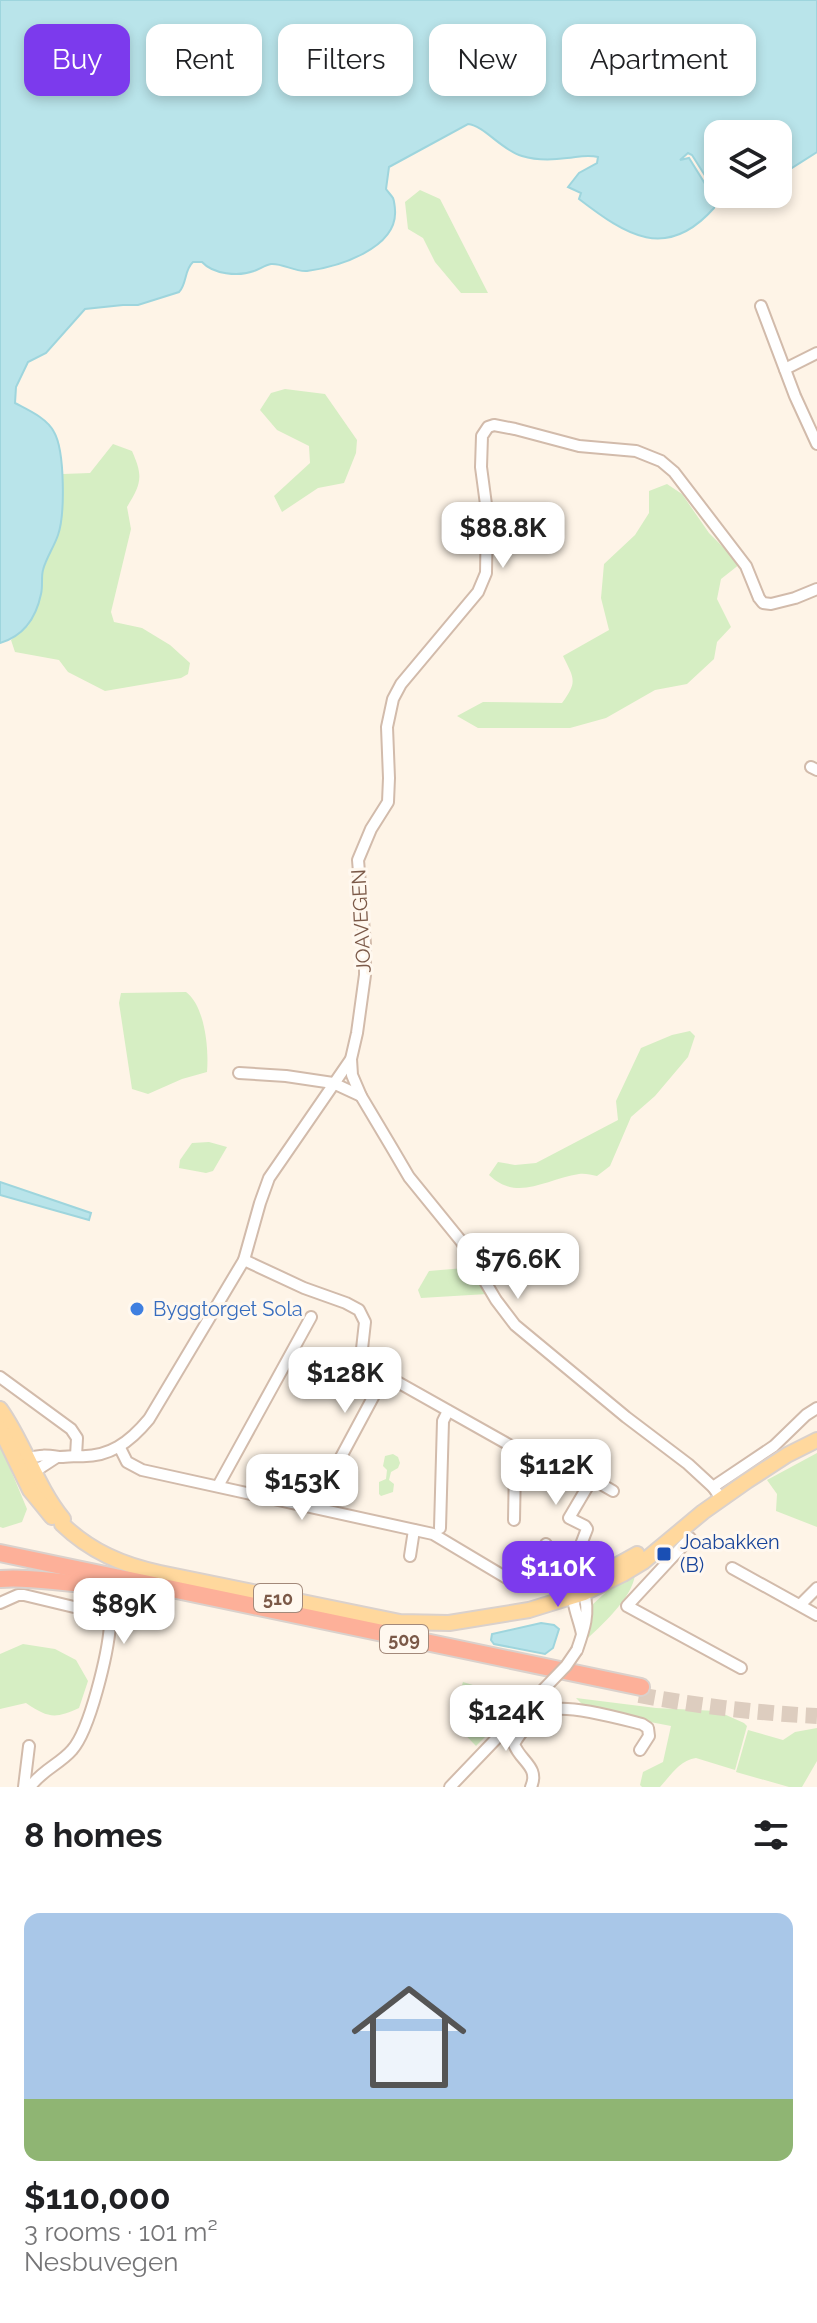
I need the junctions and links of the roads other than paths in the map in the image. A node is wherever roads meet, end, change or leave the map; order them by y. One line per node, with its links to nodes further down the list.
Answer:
1 (761, 306): 3 (street)
2 (817, 353): 3 (street)
3 (785, 369): 4 (street)
4 (817, 444)
5 (817, 589): 6 (street, JOAVEGEN)
6 (351, 1059): 8 (street, JOAVEGEN); 9 (street)
7 (239, 1073): 8 (street)
8 (333, 1083): 9 (street); 10 (street, JOAVEGEN)
9 (361, 1096): 28 (street)
10 (244, 1260): 12 (street); 19 (street, JOAVEGEN)
11 (311, 1317): 26 (street)
12 (385, 1375): 16 (street); 24 (street)
13 (0, 1377): 21 (street)
14 (817, 1408): 28 (street)
15 (0, 1409): 23 (main road, 510)
16 (448, 1411): 20 (street); 30 (street)
17 (0, 1428): 23 (main road, 510)
18 (817, 1440): 28 (main road, 510)
19 (120, 1448): 21 (street); 26 (street)
20 (520, 1451): 25 (street); 29 (street)
21 (76, 1456): 22 (street)
22 (57, 1457): 23 (street); 23 (street)
23 (27, 1466): 43 (main road, 510)
24 (334, 1470)
25 (592, 1479): 27 (street); 34 (street)
26 (218, 1486): 31 (street)
27 (613, 1491)
28 (717, 1493): 32 (main road, 510)
29 (514, 1520)
30 (440, 1528)
31 (414, 1530): 36 (street); 41 (street)
32 (687, 1534): 43 (main road, 510); 47 (street)
33 (0, 1544): 39 (highway, 509)
34 (546, 1544)
35 (0, 1553): 39 (highway, 509)
36 (410, 1556)
37 (0, 1564): 39 (highway, 509)
38 (732, 1568): 45 (street)
39 (88, 1577): 40 (highway, 509); 48 (highway, 509)
40 (0, 1579)
41 (510, 1580)
42 (817, 1588): 45 (street)
43 (577, 1592): 53 (street, bridge)
44 (0, 1603): 52 (street)
45 (800, 1605): 46 (street)
46 (817, 1615)
47 (741, 1668)
48 (640, 1691)
49 (29, 1746): 51 (street)
50 (640, 1750): 54 (street)
51 (24, 1787)
52 (30, 1787)
53 (450, 1787)
54 (531, 1787)

